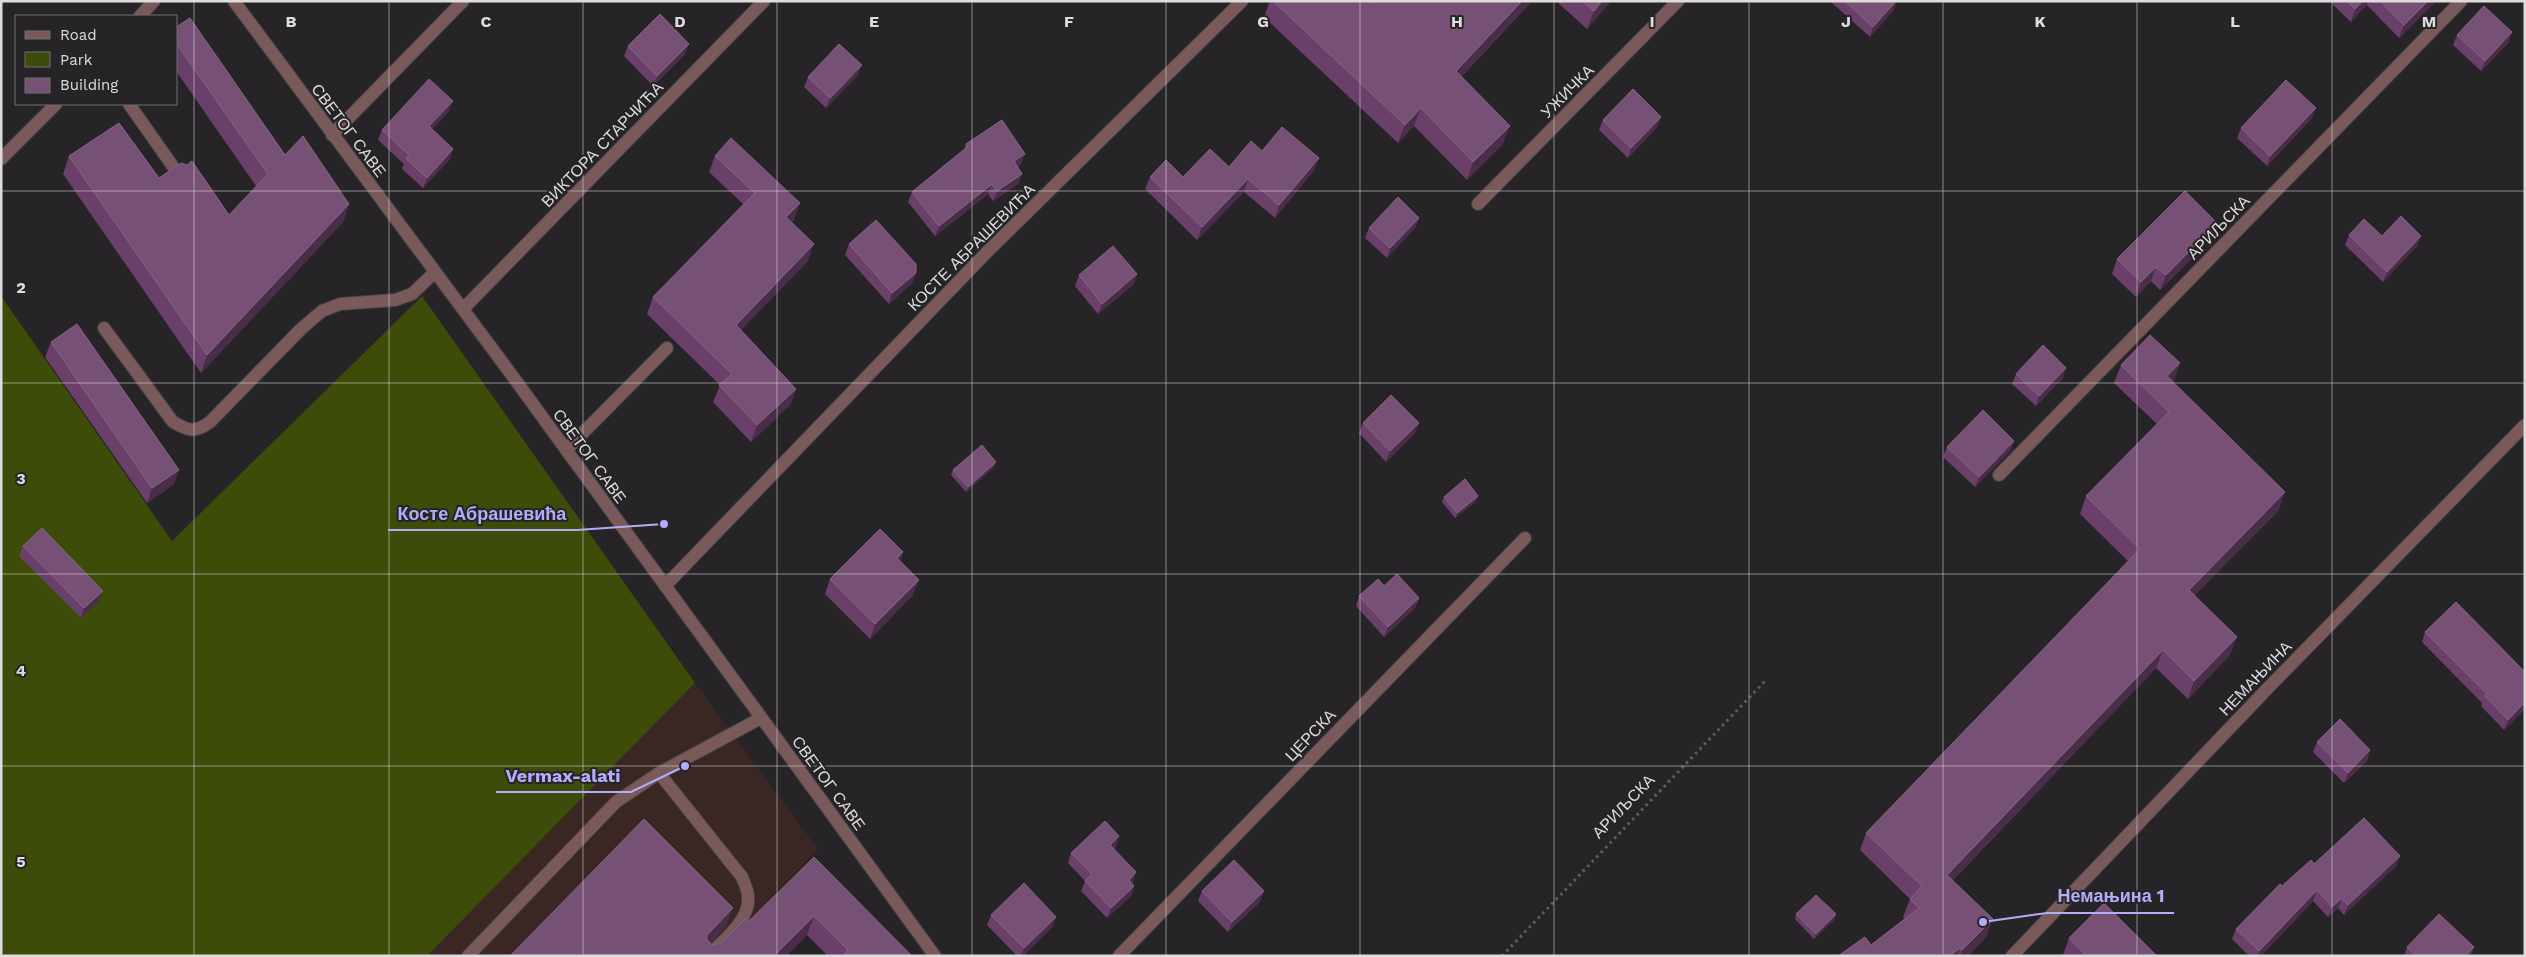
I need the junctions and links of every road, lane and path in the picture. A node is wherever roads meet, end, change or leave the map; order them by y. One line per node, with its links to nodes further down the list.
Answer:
1 (154, 1): 8 (street)
2 (234, 1): 11 (street, СВЕТОГ САВЕ)
3 (463, 1): 11 (street)
4 (764, 1): 16 (street, ВИКТОРА СТАРЧИЋА)
5 (1242, 1): 23 (street, КОСТЕ АБРАШЕВИЋА)
6 (1678, 1): 14 (street, УЖИЧКА)
7 (2460, 1): 21 (street, АРИЉСКА)
8 (141, 15)
9 (55, 105): 12 (street)
10 (130, 105): 13 (street)
11 (332, 135): 15 (street, СВЕТОГ САВЕ)
12 (1, 159)
13 (179, 175)
14 (1478, 204)
15 (435, 272): 16 (street, СВЕТОГ САВЕ); 17 (street)
16 (463, 309): 20 (street, СВЕТОГ САВЕ)
17 (104, 328)
18 (667, 348): 20 (street)
19 (2525, 425): 32 (street, НЕМАЊИНА)
20 (566, 450): 23 (street, СВЕТОГ САВЕ)
21 (2000, 474)
22 (1525, 538): 30 (street, ЦЕРСКА)
23 (665, 586): 25 (street, СВЕТОГ САВЕ)
24 (1767, 679): 31 (path, АРИЉСКА)
25 (761, 718): 26 (street); 29 (street, СВЕТОГ САВЕ)
26 (660, 773): 27 (street); 28 (street)
27 (468, 956)
28 (708, 956)
29 (935, 956)
30 (1119, 956)
31 (1502, 956)
32 (2012, 956)

